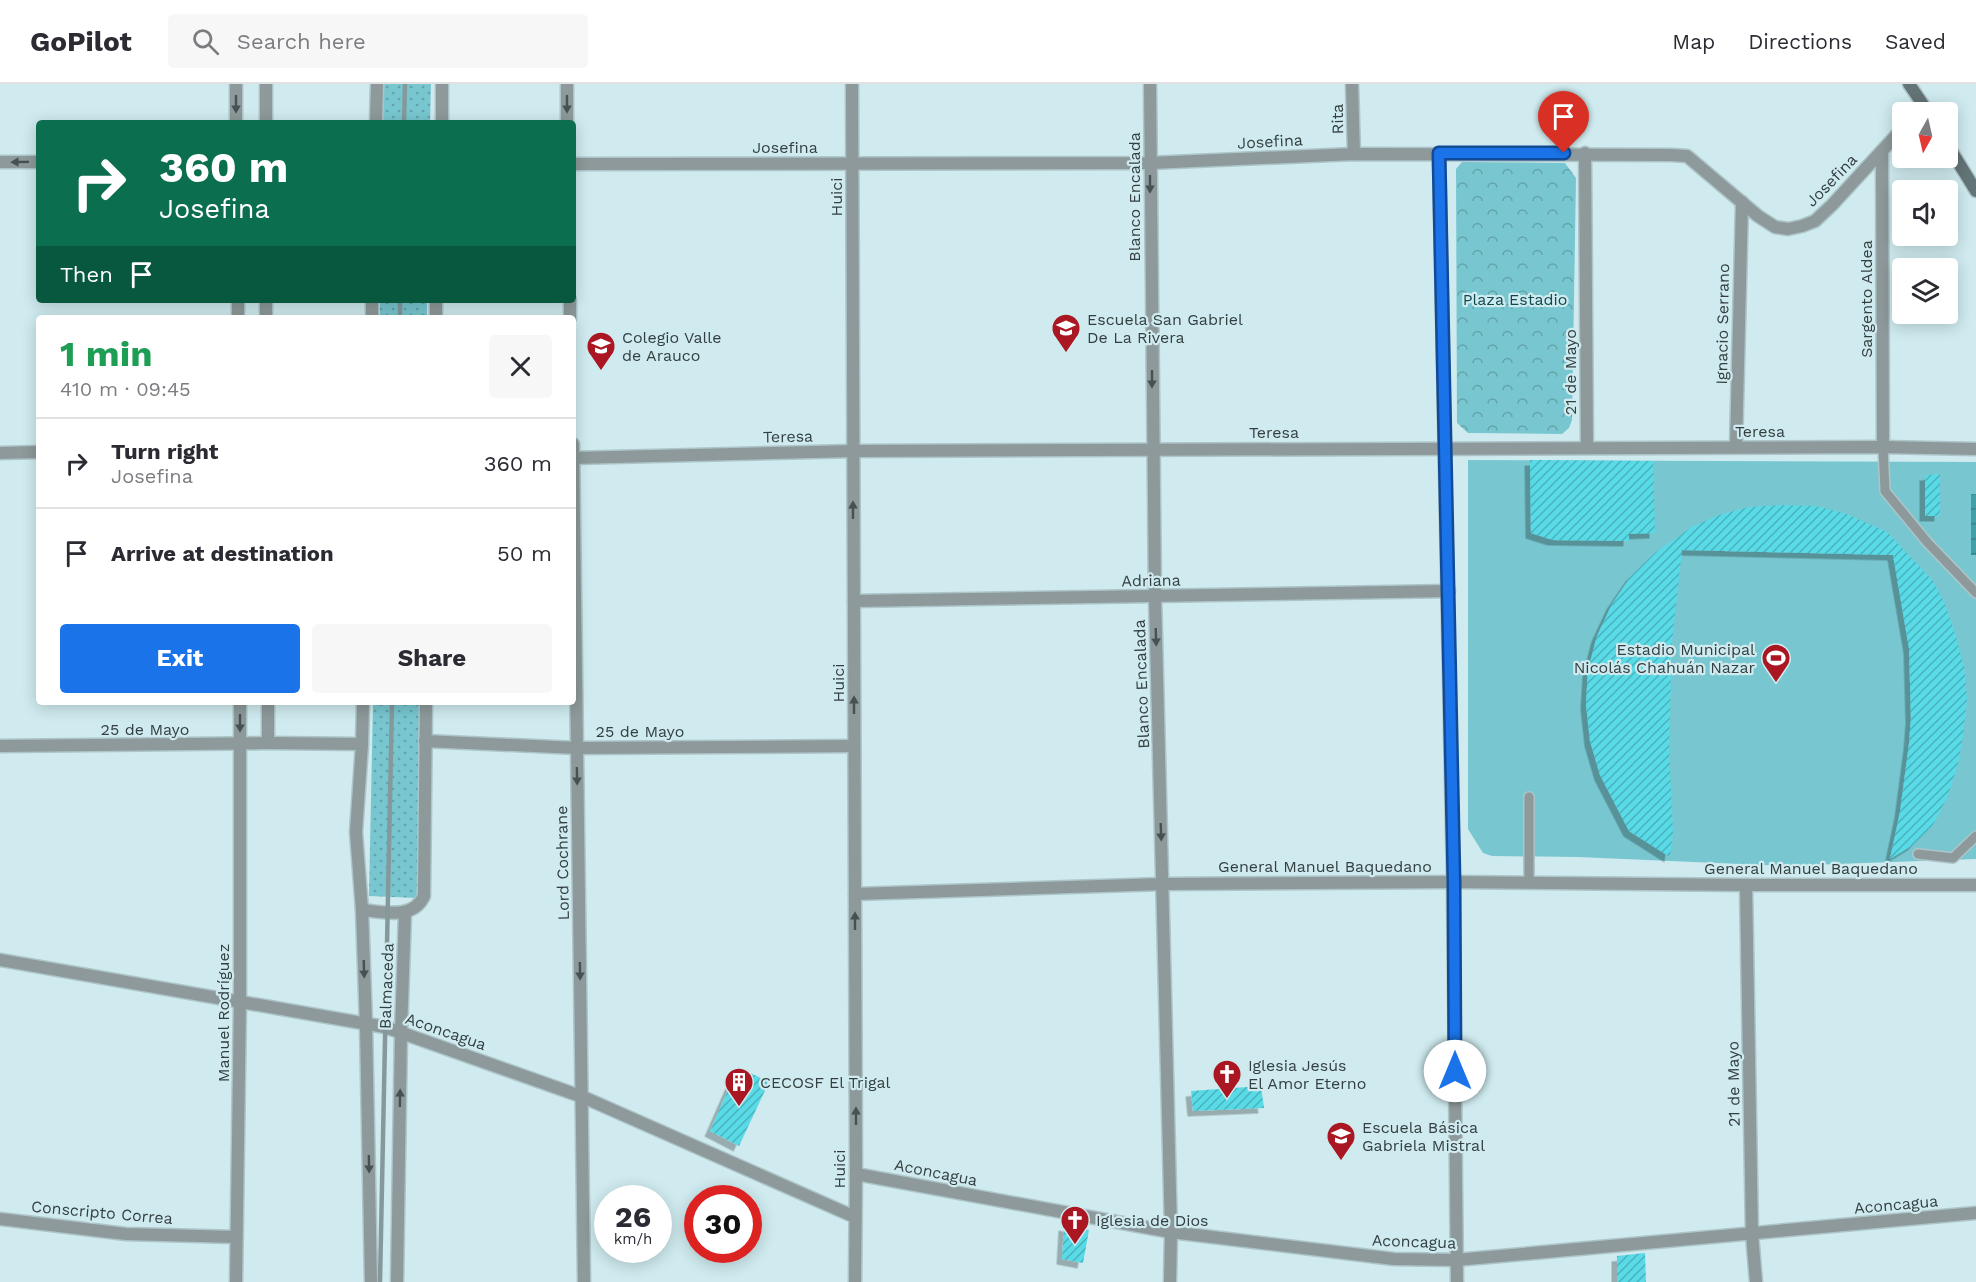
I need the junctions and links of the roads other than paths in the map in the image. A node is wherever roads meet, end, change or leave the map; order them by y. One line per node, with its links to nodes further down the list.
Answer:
1 (236, 84): 11 (street, one-way to 11)
2 (266, 84): 12 (street)
3 (377, 84): 13 (street)
4 (442, 84): 14 (street)
5 (567, 84): 15 (street, one-way to 15)
6 (852, 84): 25 (street, Huici)
7 (1150, 84): 26 (street, Blanco Encalada)
8 (1352, 84): 20 (street, Rita)
9 (1909, 84): 10 (street)
10 (1919, 102)
11 (236, 120)
12 (266, 120)
13 (376, 120)
14 (442, 120)
15 (567, 120)
16 (1892, 140): 17 (street, Josefina)
17 (1882, 151): 29 (street, Josefina); 32 (street, Sargento Aldea)
18 (1439, 153): 19 (street, Josefina); 20 (street, Josefina); 34 (street)
19 (1585, 153): 29 (street, Josefina); 30 (street, 21 de Mayo)
20 (1354, 154): 26 (street, Josefina)
21 (1958, 158): 27 (street)
22 (0, 162): 23 (street, one-way to 22)
23 (36, 162)
24 (576, 164): 25 (street, Josefina)
25 (852, 164): 26 (street, Josefina); 36 (street, Huici)
26 (1150, 164): 33 (street, Blanco Encalada, one-way to 33)
27 (1972, 176): 28 (street)
28 (1976, 191)
29 (1742, 202): 31 (street, Ignacio Serrano)
30 (1587, 447): 31 (street, Teresa); 34 (street, Teresa)
31 (1736, 447): 32 (street, Teresa)
32 (1883, 447): 35 (street, Teresa); 41 (lane)
33 (1153, 449): 34 (street, Teresa); 36 (street, Teresa); 42 (street, Blanco Encalada)
34 (1445, 449): 40 (street)
35 (1976, 449)
36 (853, 451): 39 (street, Teresa); 43 (street, Huici, one-way to 36)
37 (0, 453): 38 (street)
38 (36, 453)
39 (576, 458)
40 (1449, 591): 42 (street, Adriana); 59 (street)
41 (1976, 594)
42 (1155, 597): 43 (street, Adriana); 61 (street, Blanco Encalada, one-way to 61)
43 (854, 601): 54 (street, Huici, one-way to 43)
44 (576, 676): 55 (street, Lord Cochrane)
45 (240, 705): 52 (street, Manuel Rodríguez, one-way to 52)
46 (268, 705): 50 (street)
47 (363, 705): 51 (street, Balmaceda)
48 (426, 705): 49 (street)
49 (425, 741): 55 (street, 25 de Mayo); 66 (street)
50 (268, 743): 51 (street, 25 de Mayo); 52 (street, 25 de Mayo)
51 (362, 744): 65 (street, Balmaceda)
52 (240, 745): 53 (street, 25 de Mayo); 68 (street, Manuel Rodríguez)
53 (0, 746)
54 (854, 746): 55 (street, 25 de Mayo); 64 (street, Huici)
55 (577, 748): 71 (street, Lord Cochrane, one-way to 71)
56 (1529, 797): 60 (lane)
57 (1976, 836): 58 (lane)
58 (1918, 854)
59 (1454, 882): 60 (street, General Manuel Baquedano); 61 (street, General Manuel Baquedano); 79 (street)
60 (1529, 883): 62 (street, General Manuel Baquedano)
61 (1163, 884): 64 (street, General Manuel Baquedano); 76 (street, Blanco Encalada)
62 (1746, 885): 63 (street, General Manuel Baquedano); 77 (street, 21 de Mayo)
63 (1976, 885)
64 (855, 894): 72 (street, Huici, one-way to 64)
65 (362, 910): 66 (street); 69 (street, Balmaceda, one-way to 69)
66 (405, 913): 70 (street, Balmaceda)
67 (0, 960): 68 (street, Aconcagua)
68 (240, 1001): 69 (street, Aconcagua); 78 (street, Manuel Rodríguez)
69 (366, 1024): 70 (street, Aconcagua); 81 (street, Balmaceda, one-way to 81)
70 (401, 1032): 71 (street, Aconcagua); 82 (street, Balmaceda, one-way to 70)
71 (583, 1097): 74 (street, Aconcagua); 83 (street, Lord Cochrane)
72 (856, 1174): 74 (street, Huici); 76 (street, Aconcagua)
73 (1976, 1213): 77 (street, Aconcagua)
74 (855, 1216): 84 (street, Huici)
75 (0, 1219): 78 (street, Conscripto Correa)
76 (1172, 1232): 79 (street, Aconcagua); 85 (street, Blanco Encalada)
77 (1752, 1234): 79 (street, Aconcagua); 87 (street, 21 de Mayo)
78 (236, 1237): 80 (street, Manuel Rodríguez)
79 (1456, 1260): 86 (street)
80 (236, 1282)
81 (371, 1282)
82 (397, 1282)
83 (584, 1282)
84 (855, 1282)
85 (1170, 1282)
86 (1457, 1282)
87 (1756, 1282)

